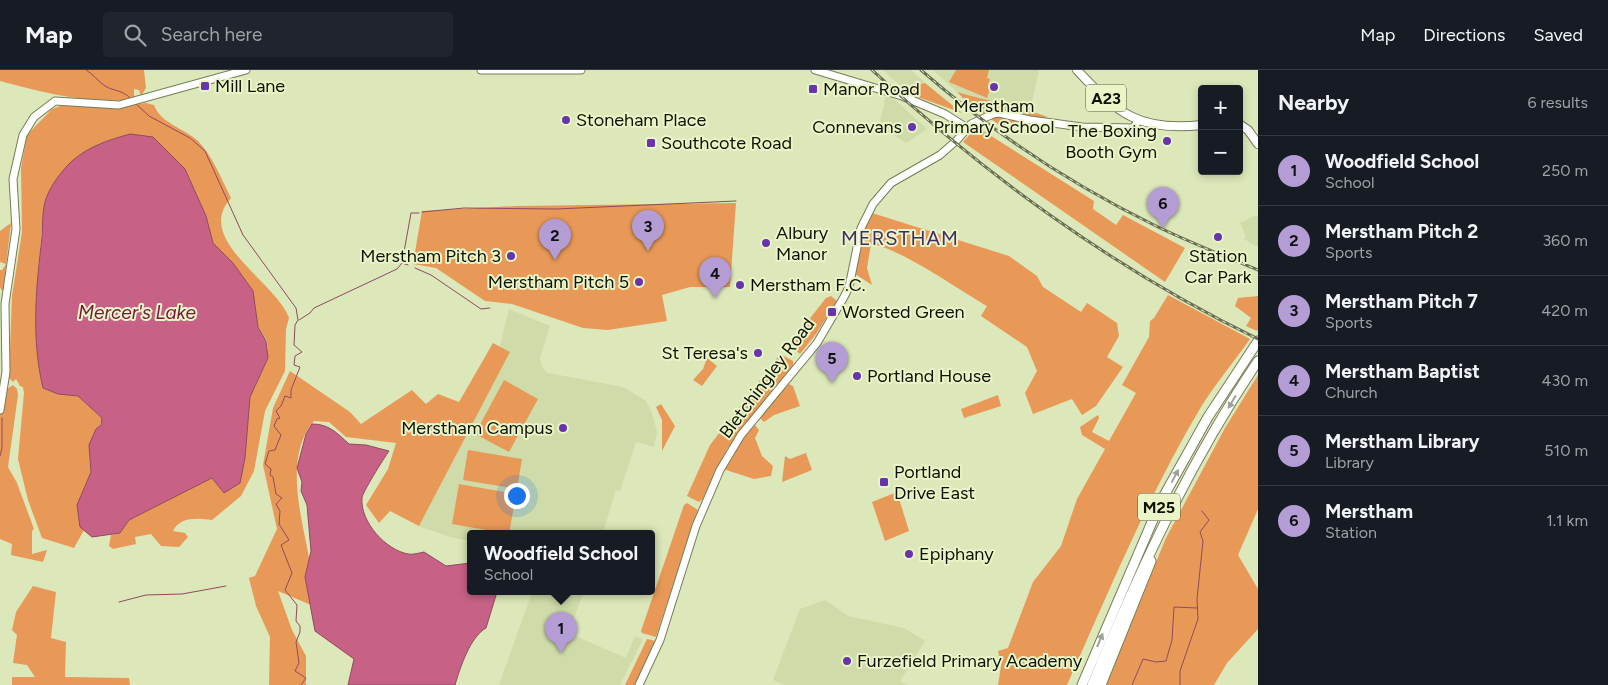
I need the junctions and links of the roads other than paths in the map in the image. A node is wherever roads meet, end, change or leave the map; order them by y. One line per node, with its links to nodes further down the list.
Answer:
1 (246, 70): 13 (street)
2 (481, 70): 3 (street)
3 (581, 70)
4 (815, 70): 9 (street)
5 (1077, 70): 6 (main road, A23)
6 (1139, 120): 7 (main road, A23); 9 (street, Bletchingley Road)
7 (1198, 125)
8 (1243, 127): 10 (main road)
9 (967, 128): 15 (street, Bletchingley Road)
10 (1258, 144)
11 (1258, 341): 16 (highway, M25, one-way to 11)
12 (1258, 361): 14 (highway, M25, one-way to 14)
13 (0, 410)
14 (1164, 521): 17 (highway, M25); 18 (highway)
15 (639, 685)
16 (1082, 685)
17 (1092, 685)
18 (1101, 685)

